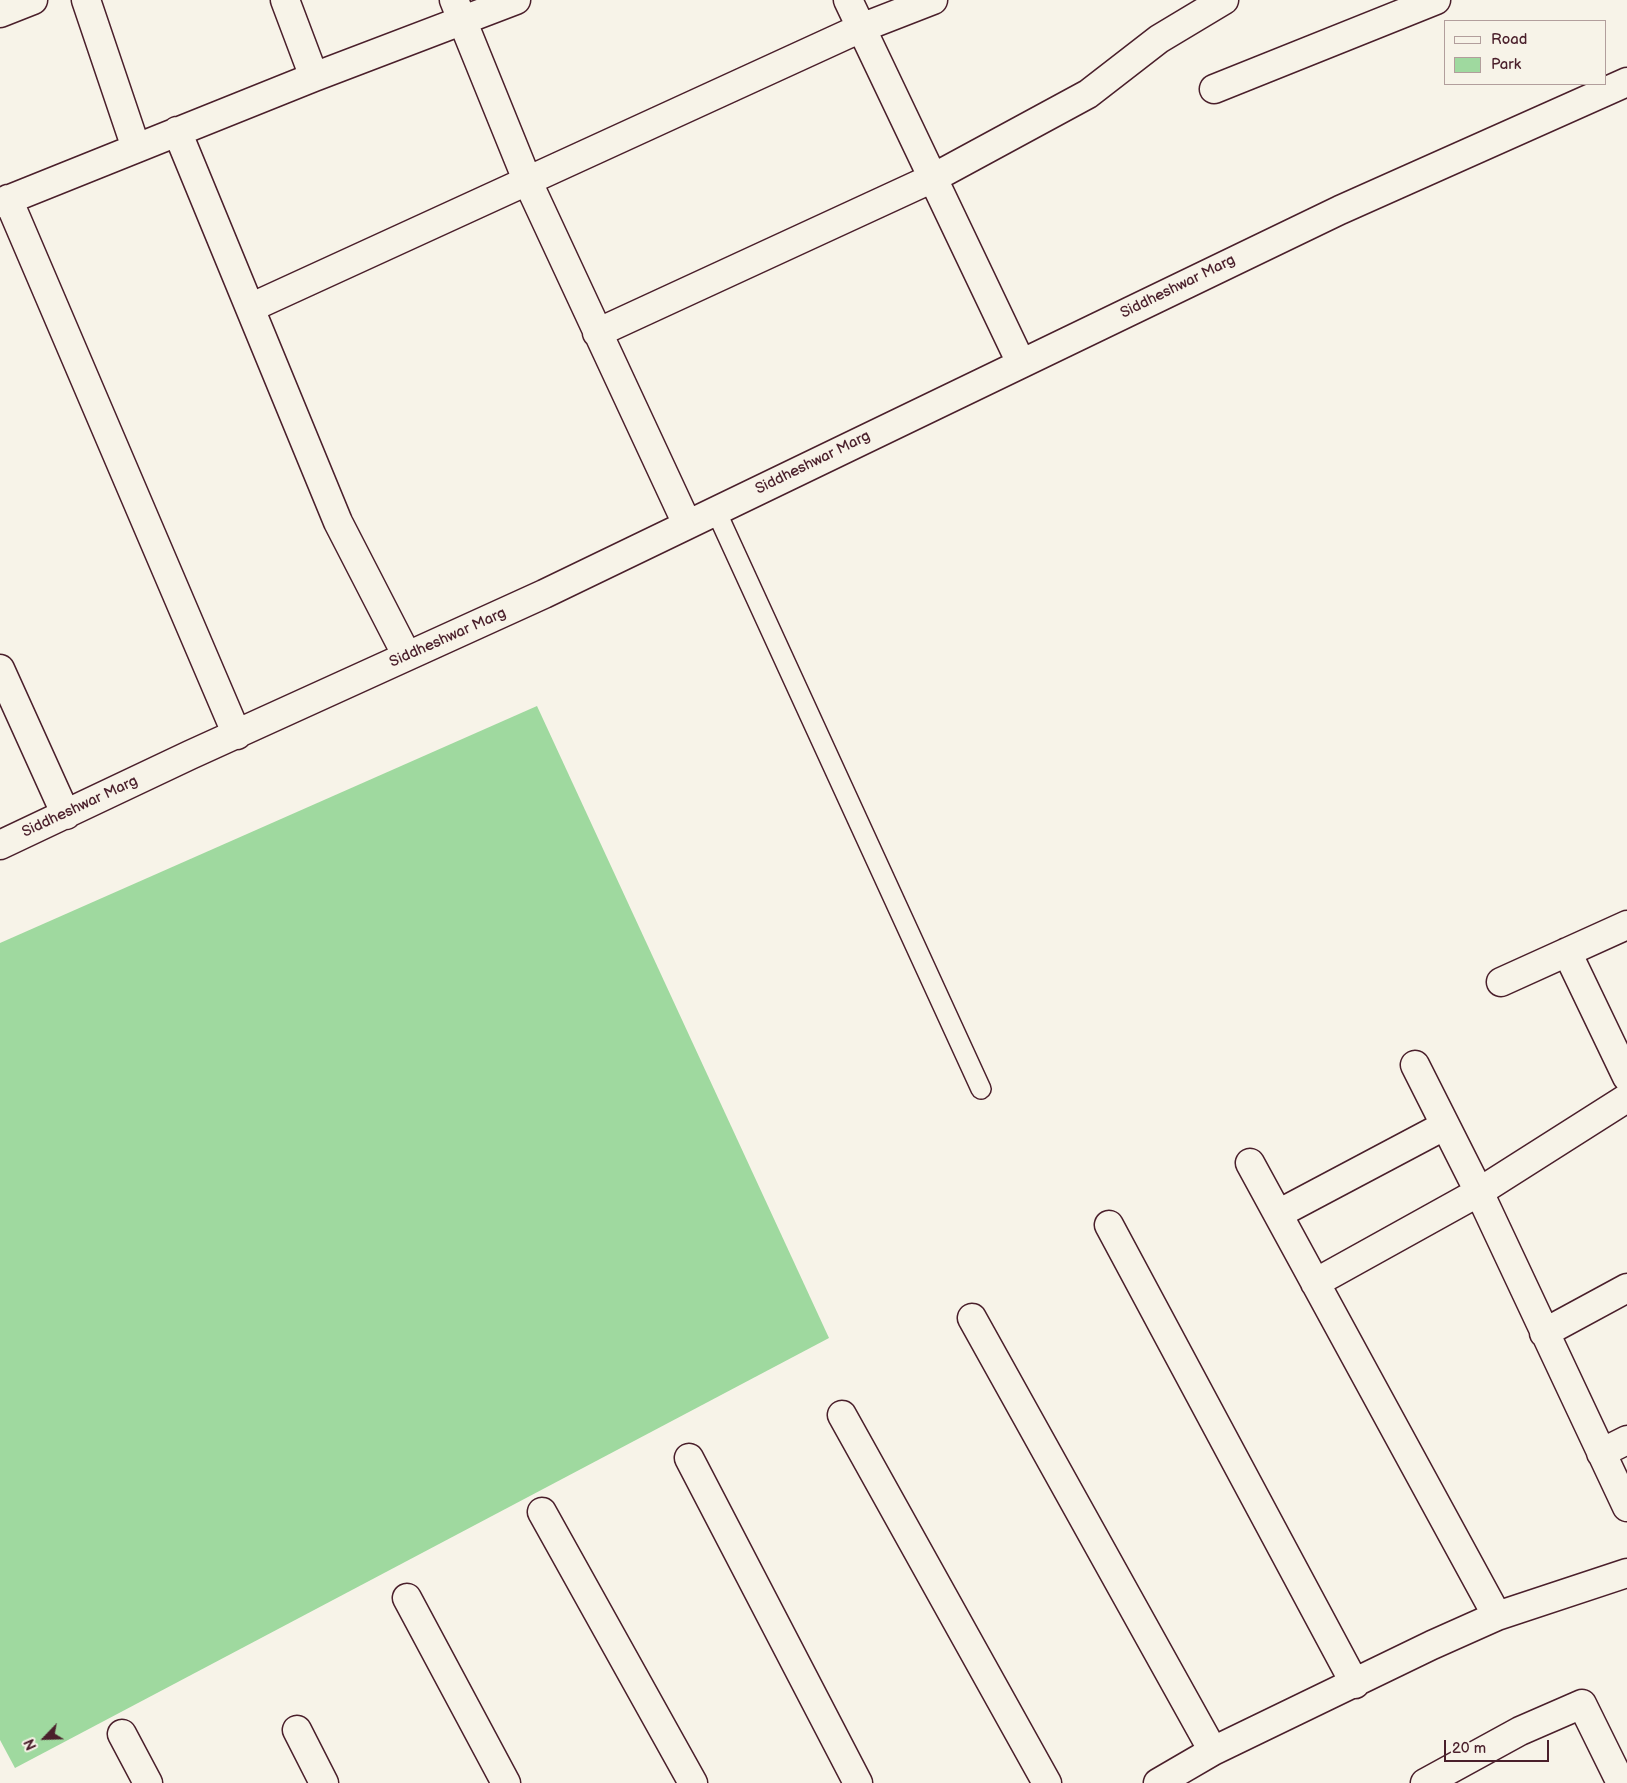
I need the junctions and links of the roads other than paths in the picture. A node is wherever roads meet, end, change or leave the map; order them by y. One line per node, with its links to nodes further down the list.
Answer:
1 (33, 0): 10 (street)
2 (86, 0): 16 (street)
3 (285, 0): 12 (street)
4 (516, 0): 9 (street)
5 (848, 0): 11 (street)
6 (934, 0): 11 (street)
7 (1224, 0): 17 (street)
8 (1436, 0): 14 (street)
9 (459, 10): 12 (street); 18 (street)
10 (0, 13)
11 (861, 28): 17 (street); 18 (street)
12 (314, 77): 15 (street)
13 (1627, 82): 22 (street, Siddheshwar Marg)
14 (1214, 89)
15 (177, 132): 16 (street); 20 (street)
16 (136, 148): 19 (street)
17 (933, 178): 21 (street); 22 (street)
18 (527, 180): 20 (street); 21 (street)
19 (4, 201): 27 (street)
20 (250, 308): 25 (street)
21 (597, 333): 24 (street)
22 (1021, 363): 23 (street, Siddheshwar Marg)
23 (716, 511): 24 (street, Siddheshwar Marg); 35 (lane)
24 (687, 524): 25 (street, Siddheshwar Marg)
25 (407, 656): 27 (street, Siddheshwar Marg)
26 (0, 669): 28 (street)
27 (237, 735): 28 (street, Siddheshwar Marg)
28 (66, 815): 29 (street, Siddheshwar Marg)
29 (0, 845)
30 (1627, 925): 31 (street)
31 (1567, 952): 32 (street); 34 (street)
32 (1501, 982)
33 (1415, 1066): 37 (street)
34 (1627, 1077)
35 (982, 1089)
36 (1627, 1098): 39 (street)
37 (1444, 1126): 39 (street); 40 (street)
38 (1250, 1163): 40 (street)
39 (1480, 1192): 42 (street); 45 (street)
40 (1278, 1214): 42 (street)
41 (1109, 1225): 55 (street)
42 (1315, 1282): 54 (street)
43 (1627, 1288): 45 (street)
44 (972, 1318): 58 (street)
45 (1544, 1333): 48 (street)
46 (842, 1415): 64 (street)
47 (1627, 1440): 48 (street)
48 (1601, 1453): 50 (street)
49 (689, 1458): 63 (street)
50 (1627, 1507)
51 (542, 1512): 62 (street)
52 (1627, 1573): 54 (street)
53 (407, 1598): 61 (street)
54 (1497, 1616): 55 (street)
55 (1356, 1684): 58 (street)
56 (297, 1730): 60 (street)
57 (122, 1734): 59 (street)
58 (1214, 1752): 65 (street)
59 (148, 1783)
60 (324, 1783)
61 (506, 1783)
62 (693, 1783)
63 (858, 1783)
64 (1047, 1783)
65 (1158, 1783)
66 (1425, 1783): 67 (street)
67 (1621, 1783)

